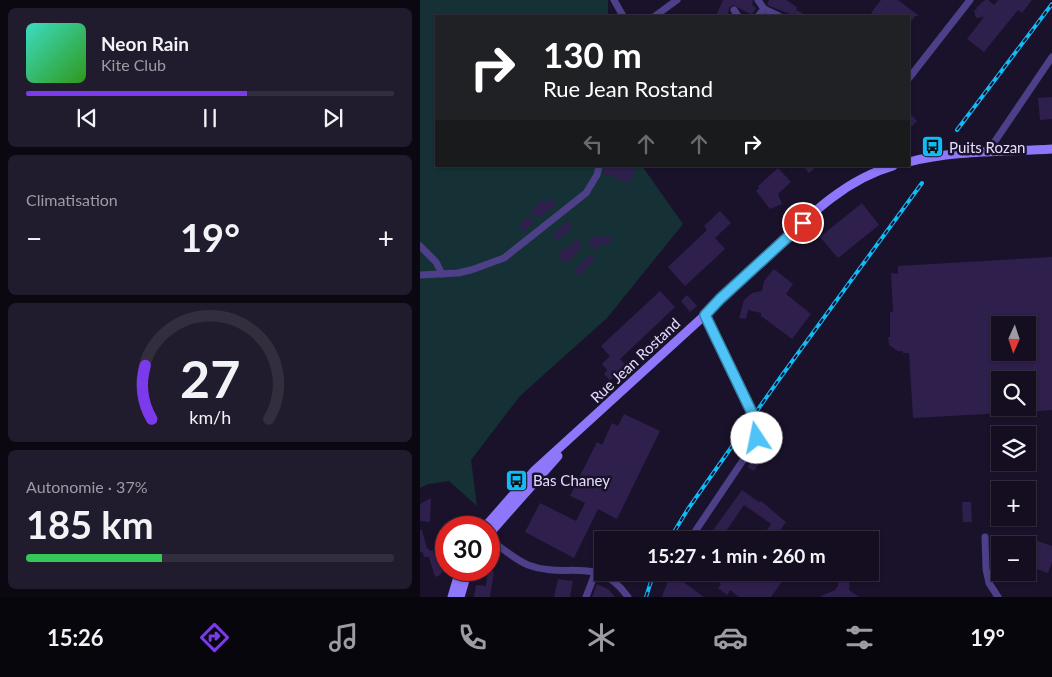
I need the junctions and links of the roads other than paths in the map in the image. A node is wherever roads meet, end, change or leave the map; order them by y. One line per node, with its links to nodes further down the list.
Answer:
1 (614, 0): 6 (street)
2 (677, 0): 7 (street)
3 (758, 0): 5 (street)
4 (970, 0): 11 (street)
5 (764, 9): 8 (street); 9 (street)
6 (623, 15)
7 (656, 15)
8 (759, 15)
9 (777, 15)
10 (1052, 57): 13 (street)
11 (910, 77)
12 (1052, 149): 13 (main road)
13 (987, 153): 14 (main road)
14 (910, 162)
15 (599, 167): 18 (street)
16 (876, 168): 20 (main road, Rue Jean Rostand)
17 (420, 246): 18 (street)
18 (442, 274): 19 (street)
19 (420, 275)
20 (705, 315): 21 (main road, Rue Jean Rostand); 24 (street)
21 (583, 428): 22 (main road, Rue Jean Rostand); 23 (main road, Rue Jean Rostand)
22 (495, 516)
23 (500, 521)
24 (695, 531)
25 (985, 537): 36 (street)
26 (500, 546): 27 (street)
27 (594, 571)
28 (594, 576): 34 (street)
29 (457, 581): 32 (main road)
30 (465, 581): 33 (main road)
31 (612, 581): 35 (street)
32 (452, 597)
33 (460, 597)
34 (586, 597)
35 (628, 597)
36 (998, 597)

